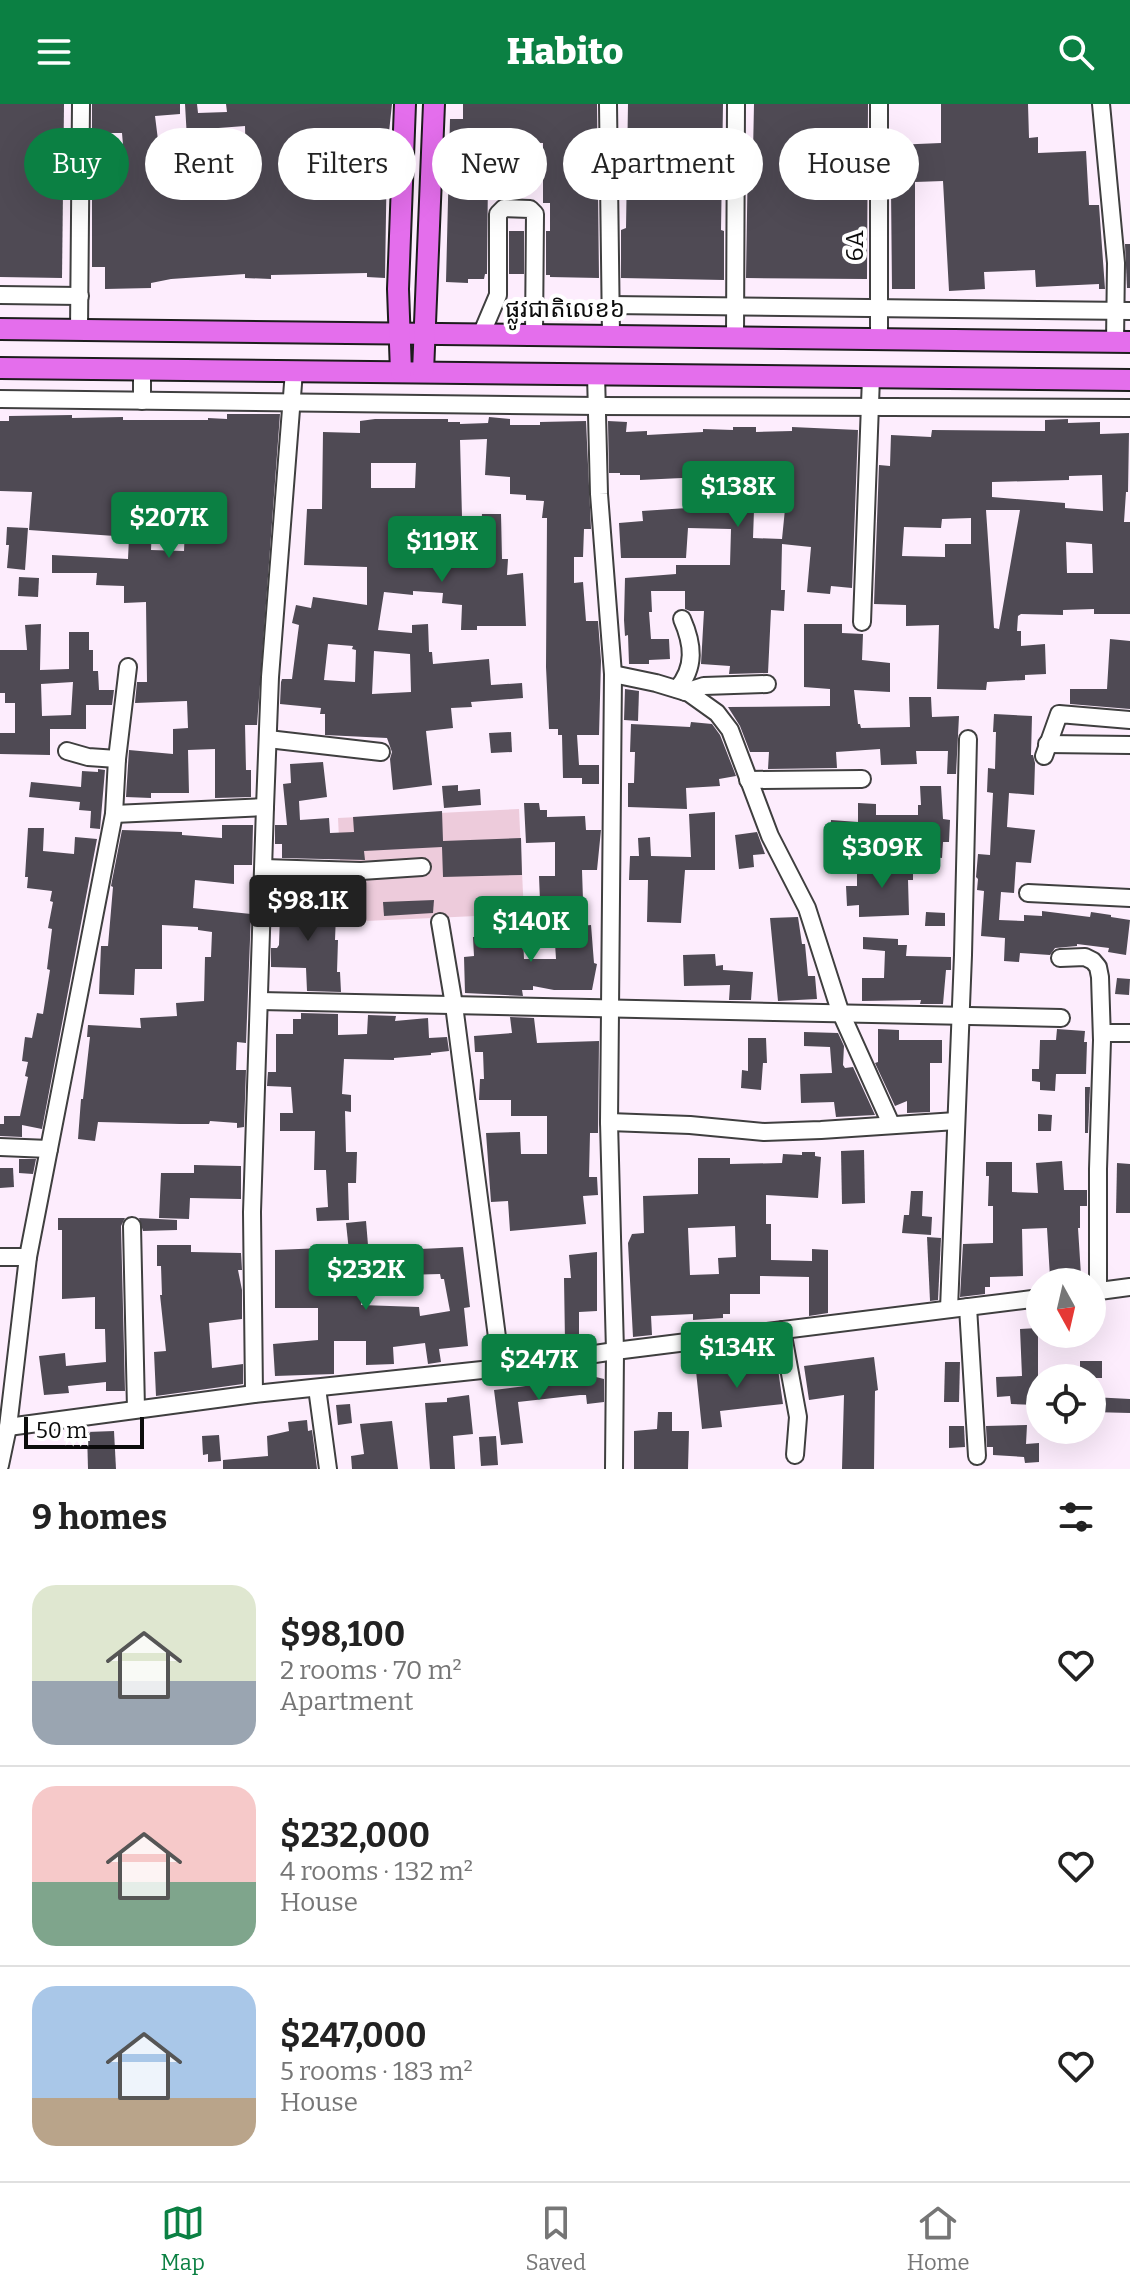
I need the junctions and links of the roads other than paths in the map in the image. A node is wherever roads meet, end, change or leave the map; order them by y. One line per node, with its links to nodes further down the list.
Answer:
1 (81, 104): 9 (street)
2 (405, 104): 16 (main road)
3 (434, 104): 17 (main road)
4 (608, 104): 10 (street)
5 (736, 104): 11 (street)
6 (879, 104): 12 (street, 6A)
7 (1101, 104): 13 (street)
8 (0, 295): 9 (street)
9 (80, 296): 15 (street)
10 (610, 305): 11 (street); 20 (street)
11 (735, 306): 12 (street); 21 (street)
12 (879, 308): 13 (street); 22 (street, 6A)
13 (1123, 311): 23 (street)
14 (0, 329): 15 (main road, ផ្លូវជាតិលេខ៦)
15 (79, 330): 16 (main road, ផ្លូវជាតិលេខ៦)
16 (401, 334): 17 (main road, ផ្លូវជាតិលេខ៦); 27 (main road)
17 (422, 334): 18 (main road, ផ្លូវជាតិលេខ៦); 28 (main road)
18 (481, 335): 19 (main road, ផ្លូវជាតិលេខ៦); 19 (street)
19 (534, 335): 20 (main road, ផ្លូវជាតិលេខ៦)
20 (611, 335): 21 (main road, ផ្លូវជាតិលេខ៦)
21 (735, 338): 22 (main road, ផ្លូវជាតិលេខ៦)
22 (879, 339): 23 (main road, ផ្លូវជាតិលេខ៦)
23 (1122, 342)
24 (0, 368): 25 (main road)
25 (142, 369): 26 (main road); 33 (street)
26 (294, 371): 27 (main road); 34 (street)
27 (401, 372): 28 (main road)
28 (423, 372): 29 (main road)
29 (596, 374): 30 (main road); 35 (street)
30 (871, 377): 31 (main road); 36 (street)
31 (1130, 380)
32 (0, 399): 33 (street)
33 (142, 401): 34 (street)
34 (292, 403): 35 (street); 45 (street)
35 (598, 406): 36 (street); 41 (street)
36 (870, 408): 37 (street); 39 (street)
37 (1130, 408)
38 (682, 619): 43 (street)
39 (862, 622)
40 (128, 667): 50 (street)
41 (613, 674): 43 (street); 63 (street)
42 (767, 684): 43 (street)
43 (681, 690): 52 (street)
44 (1130, 720): 47 (street)
45 (268, 739): 49 (street); 53 (street)
46 (968, 739): 65 (street)
47 (1130, 745)
48 (67, 751): 50 (street)
49 (381, 752)
50 (117, 759): 54 (street)
51 (862, 779): 52 (street)
52 (748, 780): 64 (street)
53 (265, 807): 54 (street); 56 (street)
54 (114, 814): 73 (street)
55 (422, 867): 56 (street)
56 (264, 868): 61 (street)
57 (1028, 893): 58 (street)
58 (1130, 898)
59 (440, 922): 62 (street)
60 (1060, 958): 67 (street)
61 (260, 1001): 62 (street); 87 (street)
62 (454, 1005): 63 (street); 85 (street)
63 (611, 1010): 64 (street); 70 (street)
64 (840, 1011): 65 (street); 71 (street)
65 (960, 1014): 66 (street); 69 (street)
66 (1061, 1018)
67 (1102, 1033): 68 (street); 77 (street)
68 (1130, 1033)
69 (956, 1121): 71 (street); 82 (street)
70 (609, 1122): 71 (street); 84 (street)
71 (891, 1124)
72 (0, 1147): 73 (street)
73 (49, 1149): 76 (street)
74 (132, 1226): 88 (street)
75 (0, 1257): 76 (street)
76 (28, 1257): 89 (street)
77 (1096, 1268)
78 (1130, 1287): 79 (street)
79 (1106, 1290)
80 (1026, 1300): 81 (street)
81 (968, 1307): 82 (street); 91 (street)
82 (949, 1309): 83 (street)
83 (782, 1330): 84 (street); 90 (street)
84 (615, 1351): 85 (street); 94 (street)
85 (501, 1368): 86 (street)
86 (317, 1388): 87 (street); 93 (street)
87 (254, 1394): 88 (street)
88 (136, 1409): 89 (street)
89 (8, 1427): 92 (street)
90 (795, 1455)
91 (977, 1456)
92 (0, 1465)
93 (328, 1469)
94 (614, 1469)

